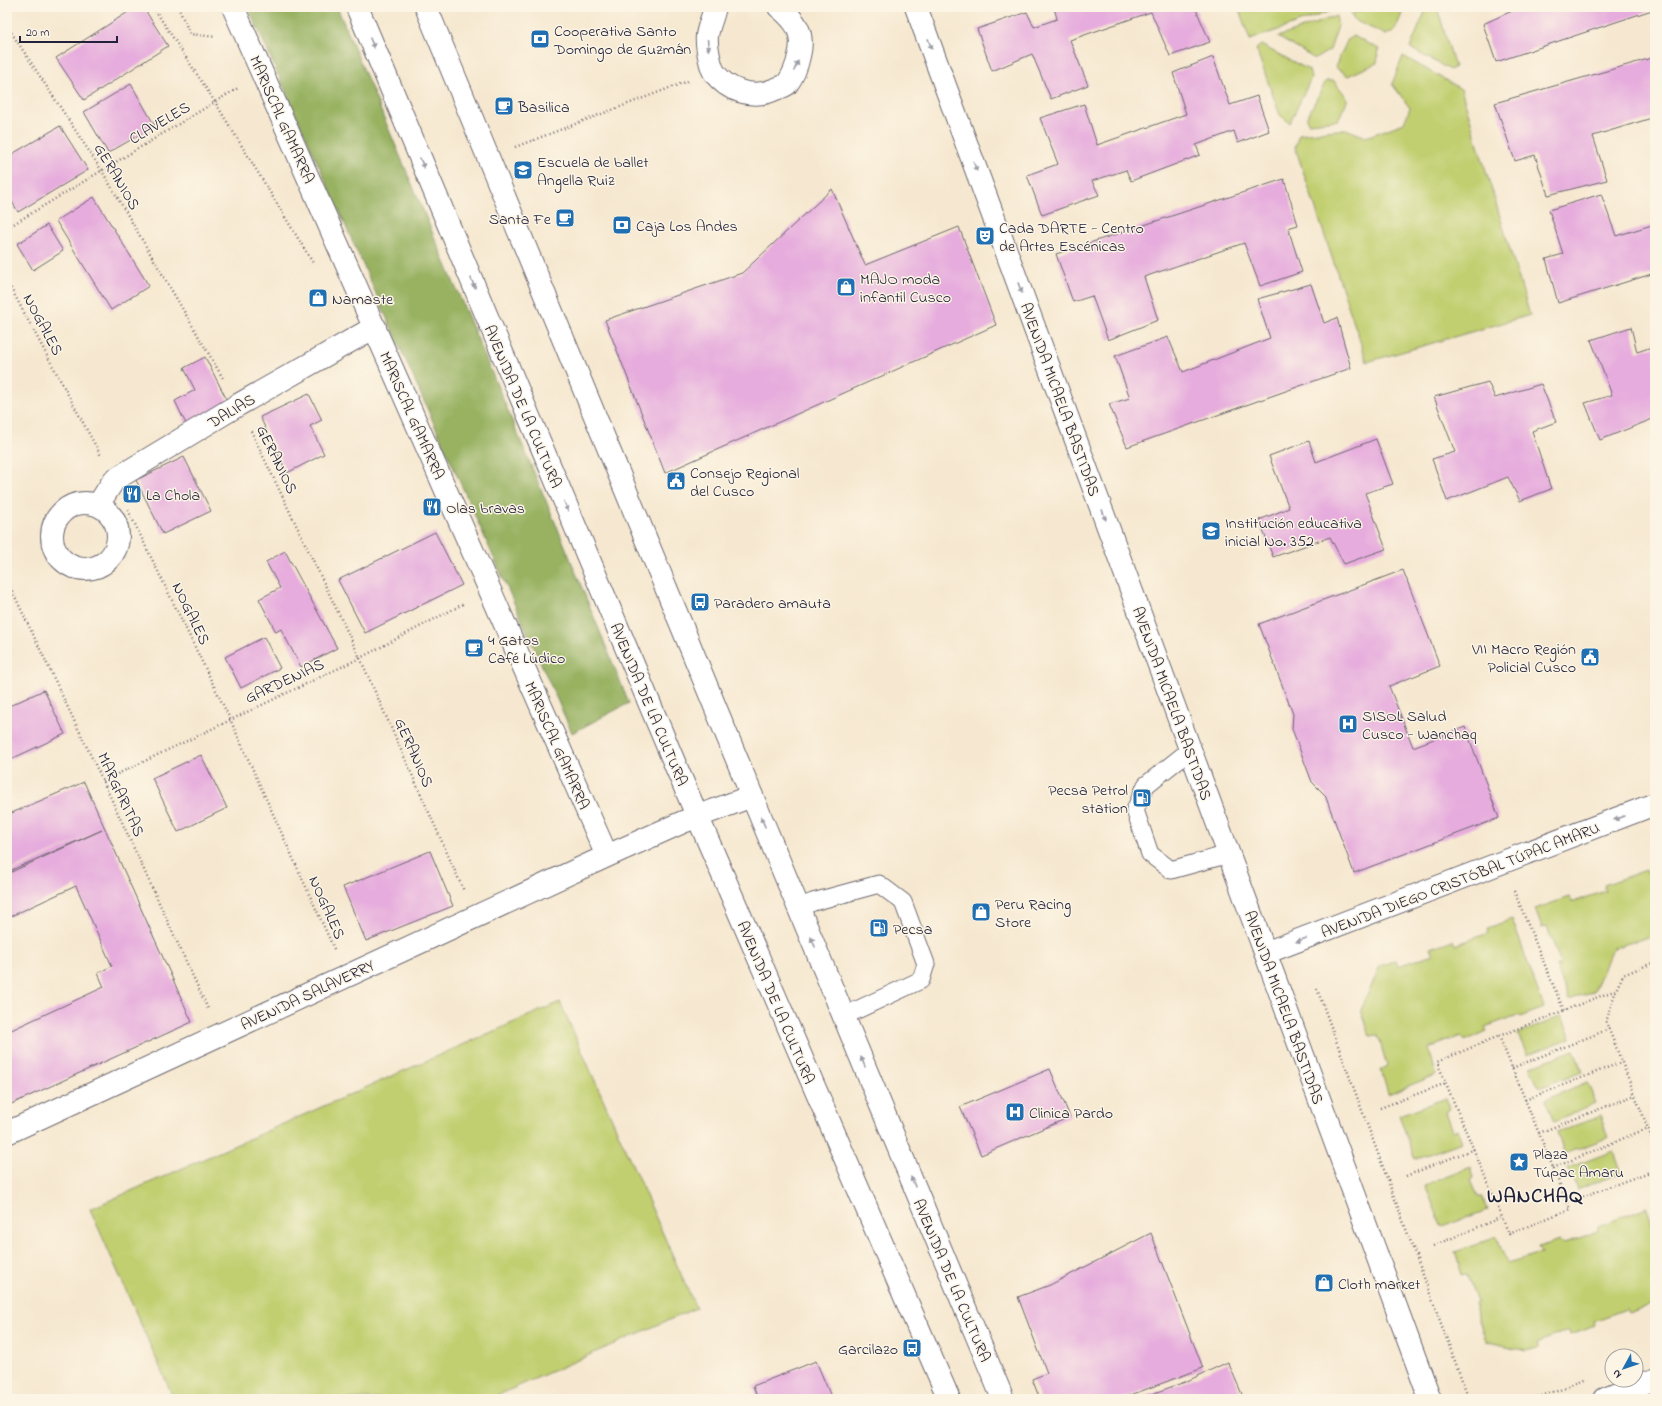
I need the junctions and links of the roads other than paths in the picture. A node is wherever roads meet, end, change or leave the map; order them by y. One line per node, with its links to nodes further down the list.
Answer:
1 (233, 7): 7 (street, MARISCAL GAMARRA)
2 (357, 7): 12 (street, AVENIDA DE LA CULTURA, one-way to 12)
3 (426, 7): 10 (street, AVENIDA DE LA CULTURA)
4 (716, 7): 5 (street, one-way to 5)
5 (779, 7)
6 (916, 7): 9 (street, AVENIDA MICAELA BASTIDAS, one-way to 9)
7 (375, 327): 8 (street, DALIAS); 14 (street, MARISCAL GAMARRA)
8 (98, 505)
9 (1190, 750): 13 (street, AVENIDA MICAELA BASTIDAS); 13 (lane)
10 (752, 796): 12 (street); 15 (street, AVENIDA DE LA CULTURA, one-way to 10)
11 (1655, 804): 16 (street, AVENIDA DIEGO CRISTÓBAL TÚPAC AMARU, one-way to 16)
12 (697, 817): 14 (street); 20 (street, AVENIDA DE LA CULTURA)
13 (1229, 854): 16 (street, AVENIDA MICAELA BASTIDAS)
14 (607, 856): 18 (street, AVENIDA SALAVERRY)
15 (798, 908): 17 (street, AVENIDA DE LA CULTURA, one-way to 15); 17 (lane)
16 (1265, 953): 22 (street, AVENIDA MICAELA BASTIDAS)
17 (844, 1016): 21 (street, AVENIDA DE LA CULTURA, one-way to 17)
18 (7, 1133)
19 (1655, 1379): 23 (street)
20 (949, 1399)
21 (1003, 1399)
22 (1430, 1399)
23 (1605, 1399)

